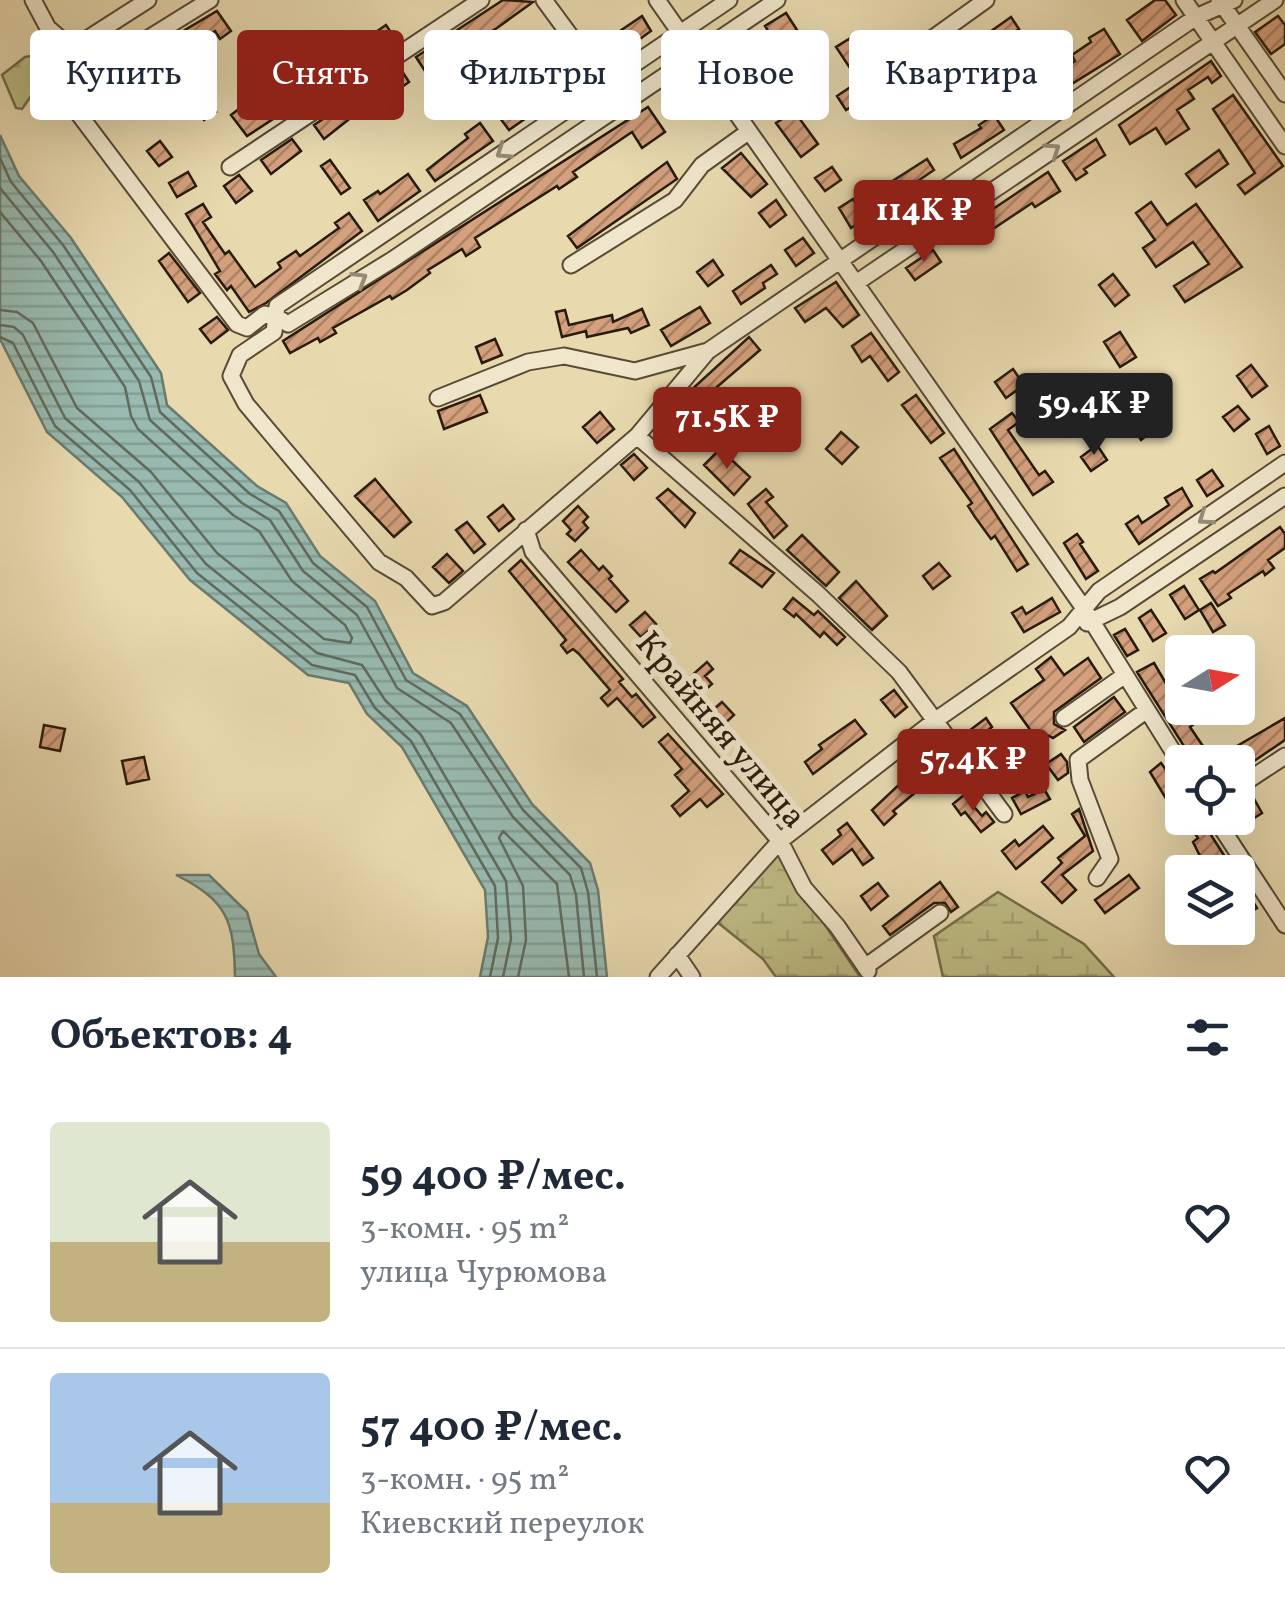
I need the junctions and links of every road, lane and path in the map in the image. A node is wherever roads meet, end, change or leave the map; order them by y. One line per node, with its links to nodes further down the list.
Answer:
1 (32, 0): 15 (street)
2 (148, 0): 16 (street)
3 (210, 0): 17 (street)
4 (481, 0): 31 (street)
5 (544, 0): 18 (street)
6 (657, 0): 19 (street)
7 (728, 0): 20 (street)
8 (777, 0): 21 (street)
9 (986, 0): 22 (street)
10 (1184, 0): 13 (street)
11 (1275, 0): 14 (street)
12 (1226, 2): 13 (street); 14 (street)
13 (1196, 18): 23 (street); 32 (street)
14 (1237, 26): 23 (street); 25 (street)
15 (50, 30)
16 (101, 30)
17 (162, 30)
18 (566, 30)
19 (678, 30)
20 (684, 30)
21 (732, 30)
22 (944, 30)
23 (1214, 42): 30 (street); 34 (street, one-way to 23)
24 (661, 78): 35 (street, one-way to 24)
25 (1285, 94)
26 (83, 120): 35 (street)
27 (551, 120): 35 (street, one-way to 35)
28 (740, 120): 29 (street)
29 (748, 132): 32 (street); 33 (street)
30 (1285, 146)
31 (230, 167)
32 (839, 258): 34 (street); 36 (street)
33 (571, 266)
34 (856, 283): 42 (street)
35 (278, 317): 41 (street)
36 (708, 351): 37 (street); 38 (street)
37 (438, 398)
38 (637, 436): 41 (street); 46 (street)
39 (1285, 463): 42 (street, one-way to 42)
40 (1285, 496): 42 (street)
41 (526, 530): 52 (street, Крайняя улица)
42 (1088, 614): 43 (street); 46 (street)
43 (1124, 675): 44 (street); 45 (street)
44 (1147, 710): 47 (street); 53 (street)
45 (1064, 718)
46 (933, 722): 50 (street); 52 (street)
47 (1169, 745)
48 (1285, 756): 49 (street)
49 (1255, 776)
50 (1004, 814)
51 (1227, 835): 55 (street)
52 (780, 841): 54 (street, Крайняя улица); 56 (street)
53 (1096, 878)
54 (940, 913)
55 (1285, 925)
56 (677, 955): 57 (street); 58 (street)
57 (658, 977)
58 (692, 977)

